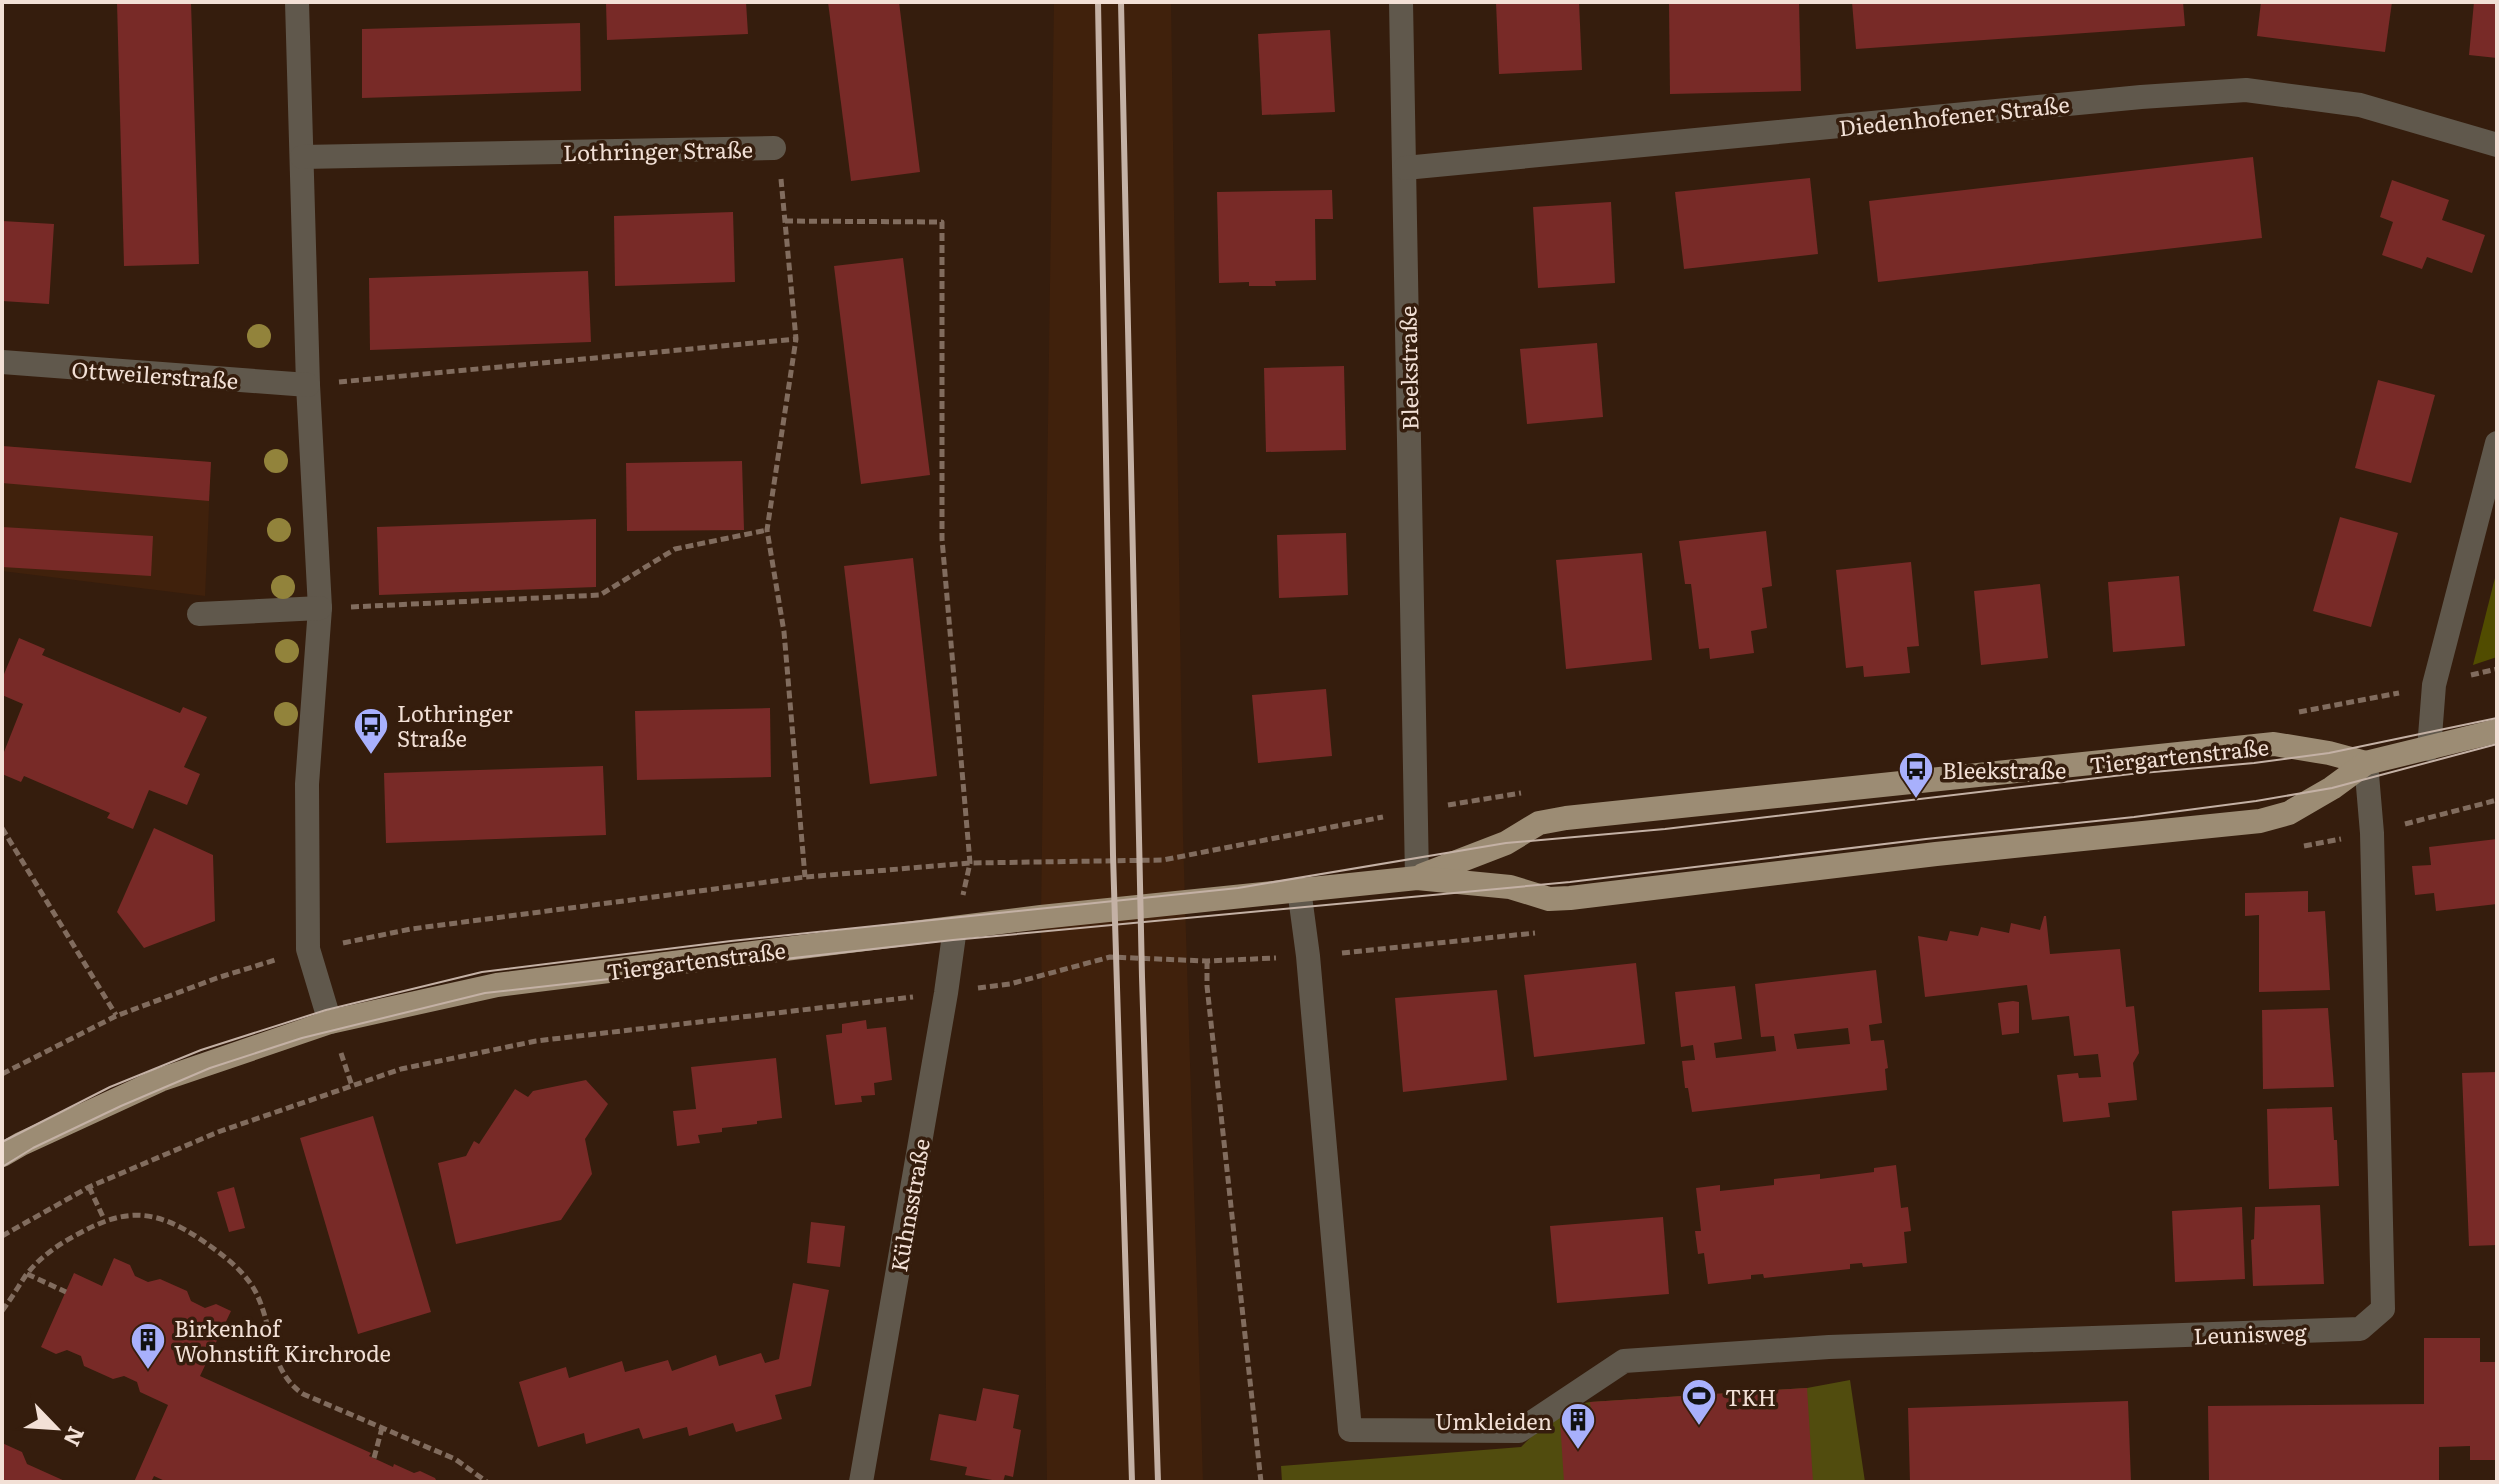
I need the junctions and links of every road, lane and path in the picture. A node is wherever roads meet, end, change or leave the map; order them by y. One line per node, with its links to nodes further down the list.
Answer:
1 (297, 2): 5 (street)
2 (1401, 2): 6 (street, Bleekstraße)
3 (2497, 145): 6 (street, Diedenhofener Straße)
4 (774, 148): 5 (street, Lothringer Straße); 7 (path)
5 (302, 157): 10 (street)
6 (1405, 168): 23 (street, Bleekstraße)
7 (785, 221): 8 (path); 27 (path)
8 (796, 339): 10 (path); 12 (path)
9 (2, 362): 10 (street, Ottweilerstraße)
10 (308, 385): 13 (street)
11 (2497, 443): 16 (street)
12 (767, 530): 13 (path); 28 (path)
13 (320, 608): 14 (street); 33 (street)
14 (199, 614)
15 (2497, 669): 16 (path)
16 (2434, 685): 17 (path); 19 (street)
17 (2289, 713)
18 (2497, 731): 19 (main road)
19 (2429, 749): 20 (main road)
20 (2366, 763): 25 (street, Leunisweg); 29 (main road, Tiergartenstraße); 29 (main road, Tiergartenstraße)
21 (1534, 790): 23 (path)
22 (2497, 800): 25 (path)
23 (1415, 810): 27 (path); 29 (street, Bleekstraße)
24 (2, 828): 37 (path)
25 (2372, 833): 26 (path); 34 (street, Leunisweg)
26 (2303, 846)
27 (970, 863): 28 (path)
28 (805, 877): 33 (path)
29 (1417, 878): 30 (main road, Tiergartenstraße)
30 (1299, 889): 31 (main road, Tiergartenstraße); 34 (street)
31 (955, 928): 36 (street, Kühnsstraße); 38 (main road, Tiergartenstraße)
32 (1538, 932): 34 (path)
33 (308, 949): 37 (path); 38 (street)
34 (1308, 956): 35 (path)
35 (1207, 961): 36 (path); 51 (path)
36 (946, 993): 41 (path); 50 (street, Kühnsstraße)
37 (116, 1016): 39 (path)
38 (330, 1022): 40 (main road, Tiergartenstraße)
39 (2, 1074)
40 (2, 1155)
41 (89, 1187): 42 (path); 43 (path)
42 (104, 1219): 44 (path); 47 (path)
43 (2, 1236)
44 (27, 1274): 45 (path); 46 (path)
45 (66, 1292)
46 (2, 1311)
47 (382, 1428): 48 (path); 49 (path)
48 (374, 1458)
49 (487, 1482)
50 (861, 1482)
51 (1261, 1482)

